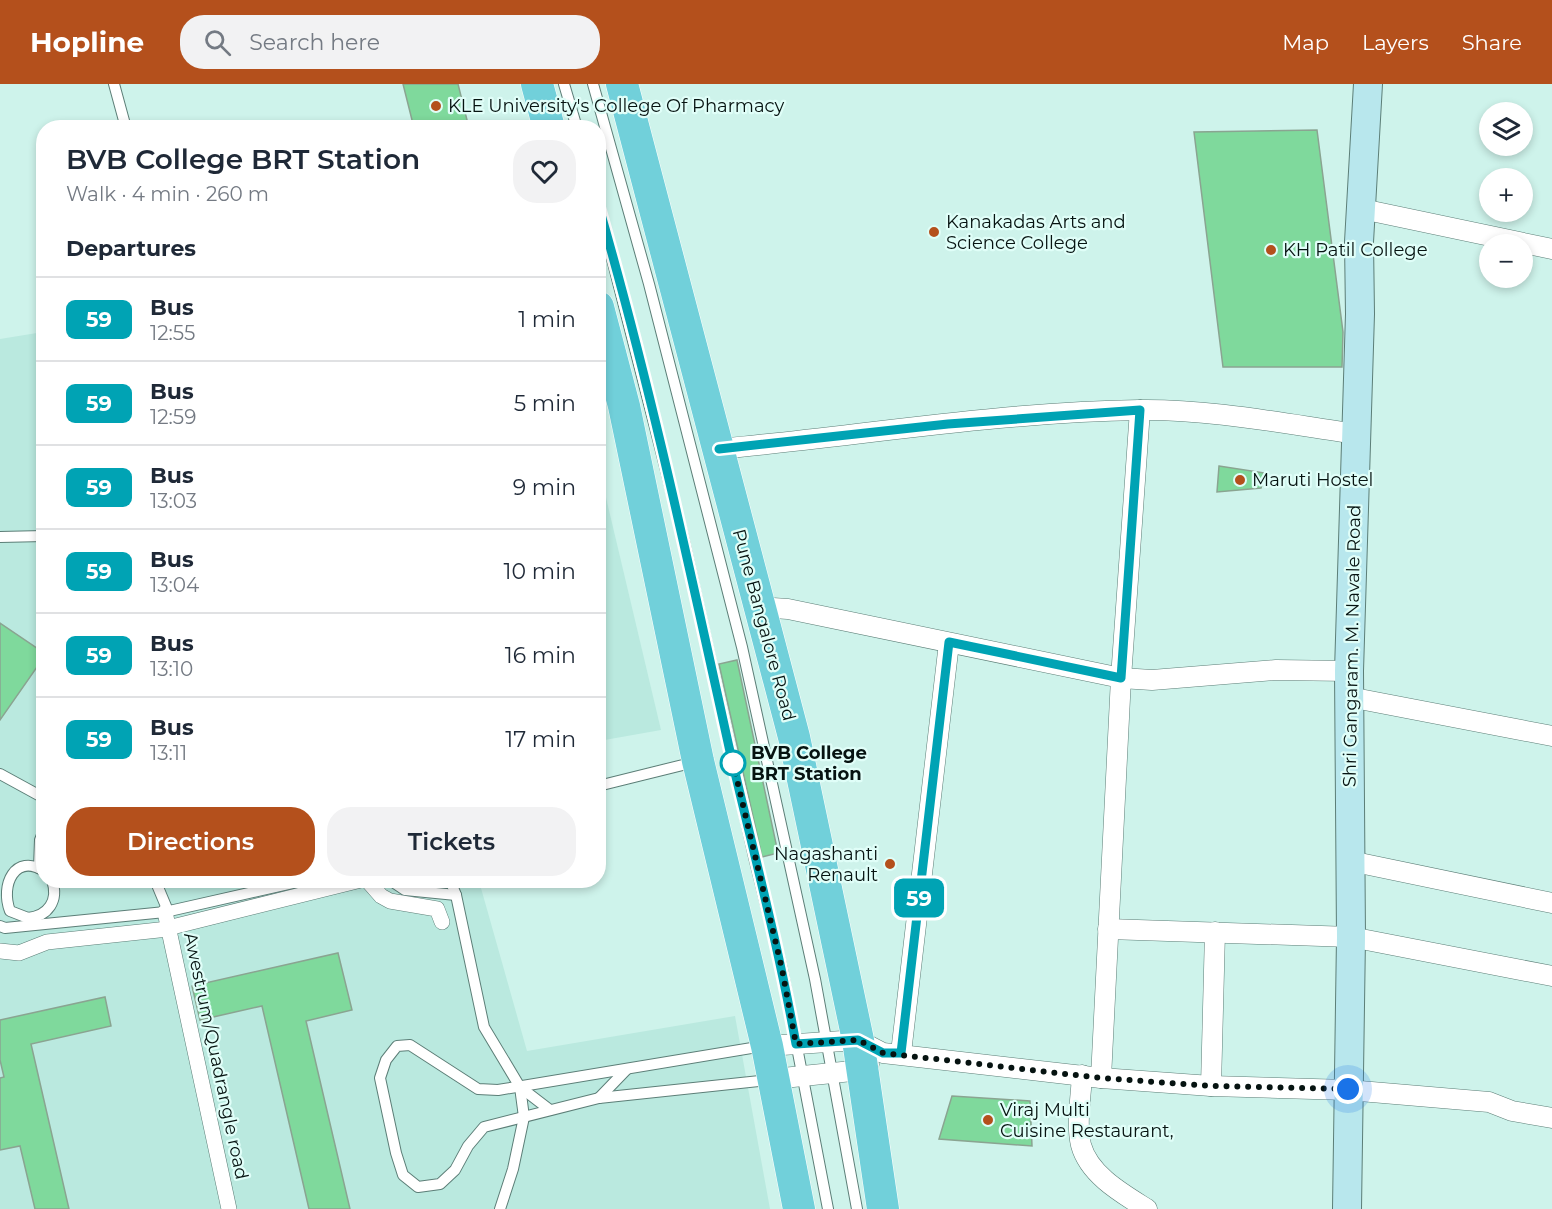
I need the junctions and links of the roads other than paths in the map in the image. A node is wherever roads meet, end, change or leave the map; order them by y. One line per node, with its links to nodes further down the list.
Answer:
1 (114, 84): 7 (lane)
2 (537, 84): 8 (main road)
3 (564, 84): 9 (lane)
4 (593, 84): 10 (lane)
5 (622, 84): 18 (main road, Pune Bangalore Road)
6 (1368, 84): 12 (main road, Shri Gangaram. M. Navale Road)
7 (124, 120)
8 (547, 120)
9 (575, 120)
10 (603, 120)
11 (606, 131): 53 (lane)
12 (1362, 209): 14 (street); 17 (main road, Shri Gangaram. M. Navale Road)
13 (606, 236): 54 (lane)
14 (1552, 249)
15 (606, 338): 26 (main road)
16 (1140, 410): 17 (street); 18 (street); 23 (street)
17 (1357, 434): 24 (main road, Shri Gangaram. M. Navale Road)
18 (719, 449): 21 (main road, Pune Bangalore Road)
19 (36, 536): 20 (lane)
20 (0, 537)
21 (758, 607): 22 (street); 55 (main road, Pune Bangalore Road)
22 (949, 642): 23 (street); 55 (street)
23 (1121, 678): 24 (street); 48 (street)
24 (1349, 684): 25 (street); 30 (main road, Shri Gangaram. M. Navale Road)
25 (1552, 736)
26 (698, 761): 28 (lane); 54 (main road)
27 (0, 774): 29 (lane)
28 (606, 784)
29 (36, 794)
30 (1350, 861): 43 (street); 50 (main road, Shri Gangaram. M. Navale Road)
31 (36, 868): 40 (lane)
32 (53, 888): 40 (lane)
33 (158, 888): 44 (lane)
34 (271, 888): 44 (lane)
35 (329, 888): 47 (street)
36 (374, 888): 45 (street)
37 (402, 888): 41 (lane)
38 (434, 888): 41 (lane)
39 (453, 888): 42 (lane)
40 (1, 890)
41 (433, 893): 42 (lane)
42 (456, 895): 60 (lane)
43 (1552, 903)
44 (166, 912): 46 (lane); 47 (street, Awestrum/Quadrangle road)
45 (442, 922)
46 (0, 926)
47 (168, 929): 51 (street); 66 (street, Awestrum/Quadrangle road)
48 (1108, 929): 49 (street); 57 (street)
49 (1215, 932): 50 (street); 59 (street)
50 (1351, 936): 52 (street); 61 (main road, Shri Gangaram. M. Navale Road)
51 (0, 951)
52 (1552, 976)
53 (827, 1041): 54 (street); 55 (street); 55 (lane)
54 (782, 1045): 56 (lane); 58 (main road)
55 (867, 1058): 57 (street); 58 (street); 70 (lane); 71 (main road, Pune Bangalore Road)
56 (627, 1068): 60 (lane); 62 (lane)
57 (1091, 1077): 59 (street); 72 (street)
58 (787, 1078): 62 (lane); 68 (main road); 69 (lane)
59 (1211, 1086): 61 (street)
60 (520, 1087): 63 (lane); 64 (lane); 64 (lane)
61 (1348, 1089): 65 (street); 73 (main road, Shri Gangaram. M. Navale Road)
62 (599, 1098): 63 (lane)
63 (550, 1110): 64 (lane)
64 (524, 1117): 67 (lane)
65 (1552, 1118)
66 (229, 1209)
67 (500, 1209)
68 (799, 1209)
69 (828, 1209)
70 (857, 1209)
71 (883, 1209)
72 (1147, 1209)
73 (1347, 1209)

